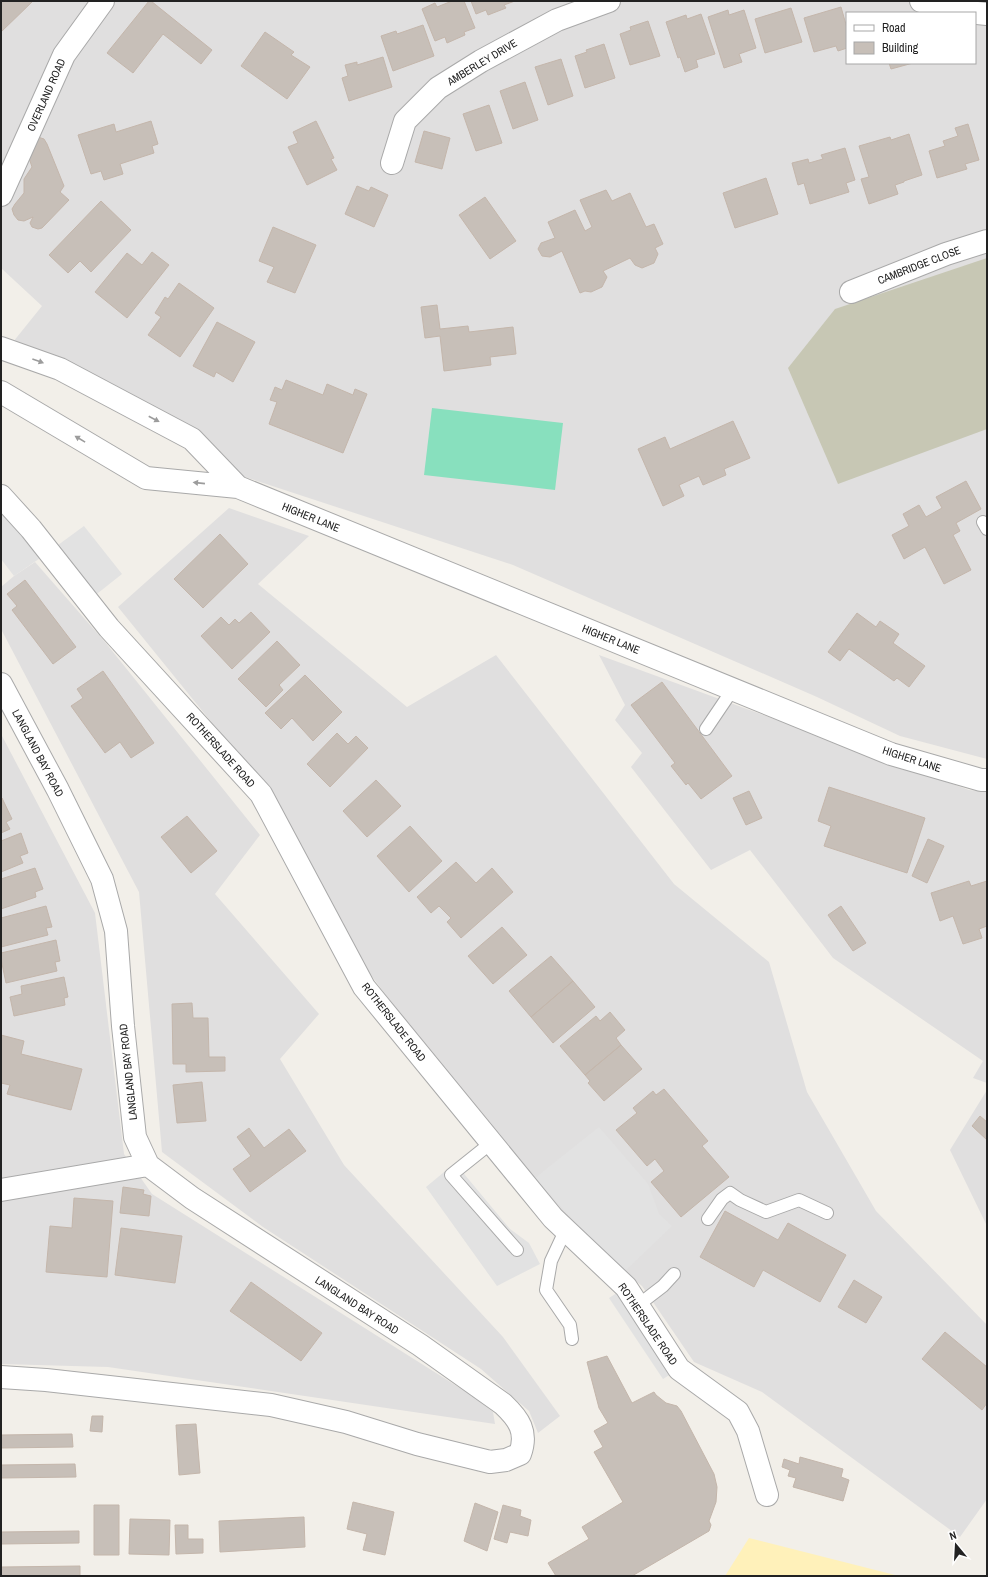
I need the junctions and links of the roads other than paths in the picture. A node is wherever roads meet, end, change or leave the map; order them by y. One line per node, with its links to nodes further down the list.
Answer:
1 (103, 1): 8 (street, OVERLAND ROAD)
2 (609, 1): 7 (street, AMBERLEY DRIVE)
3 (920, 1): 4 (street)
4 (967, 12)
5 (976, 13): 6 (street)
6 (987, 14)
7 (392, 163)
8 (1, 195)
9 (987, 241): 10 (street, CAMBRIDGE CLOSE)
10 (851, 292)
11 (1, 348): 13 (street, HIGHER LANE, one-way to 13)
12 (1, 392): 13 (street, HIGHER LANE, one-way to 12)
13 (238, 487): 16 (street, HIGHER LANE)
14 (1, 496): 19 (street, ROTHERSLADE ROAD)
15 (1, 684): 20 (street, LANGLAND BAY ROAD)
16 (733, 689): 17 (lane); 18 (street, HIGHER LANE)
17 (706, 729)
18 (987, 780)
19 (492, 1143): 24 (street, ROTHERSLADE ROAD); 25 (lane)
20 (148, 1165): 21 (street); 29 (street, LANGLAND BAY ROAD)
21 (1, 1190)
22 (827, 1213): 23 (lane)
23 (708, 1219)
24 (565, 1231): 27 (street, ROTHERSLADE ROAD); 28 (lane)
25 (517, 1250)
26 (674, 1274): 27 (lane)
27 (637, 1306): 30 (street, ROTHERSLADE ROAD)
28 (572, 1339)
29 (1, 1377)
30 (767, 1495)

